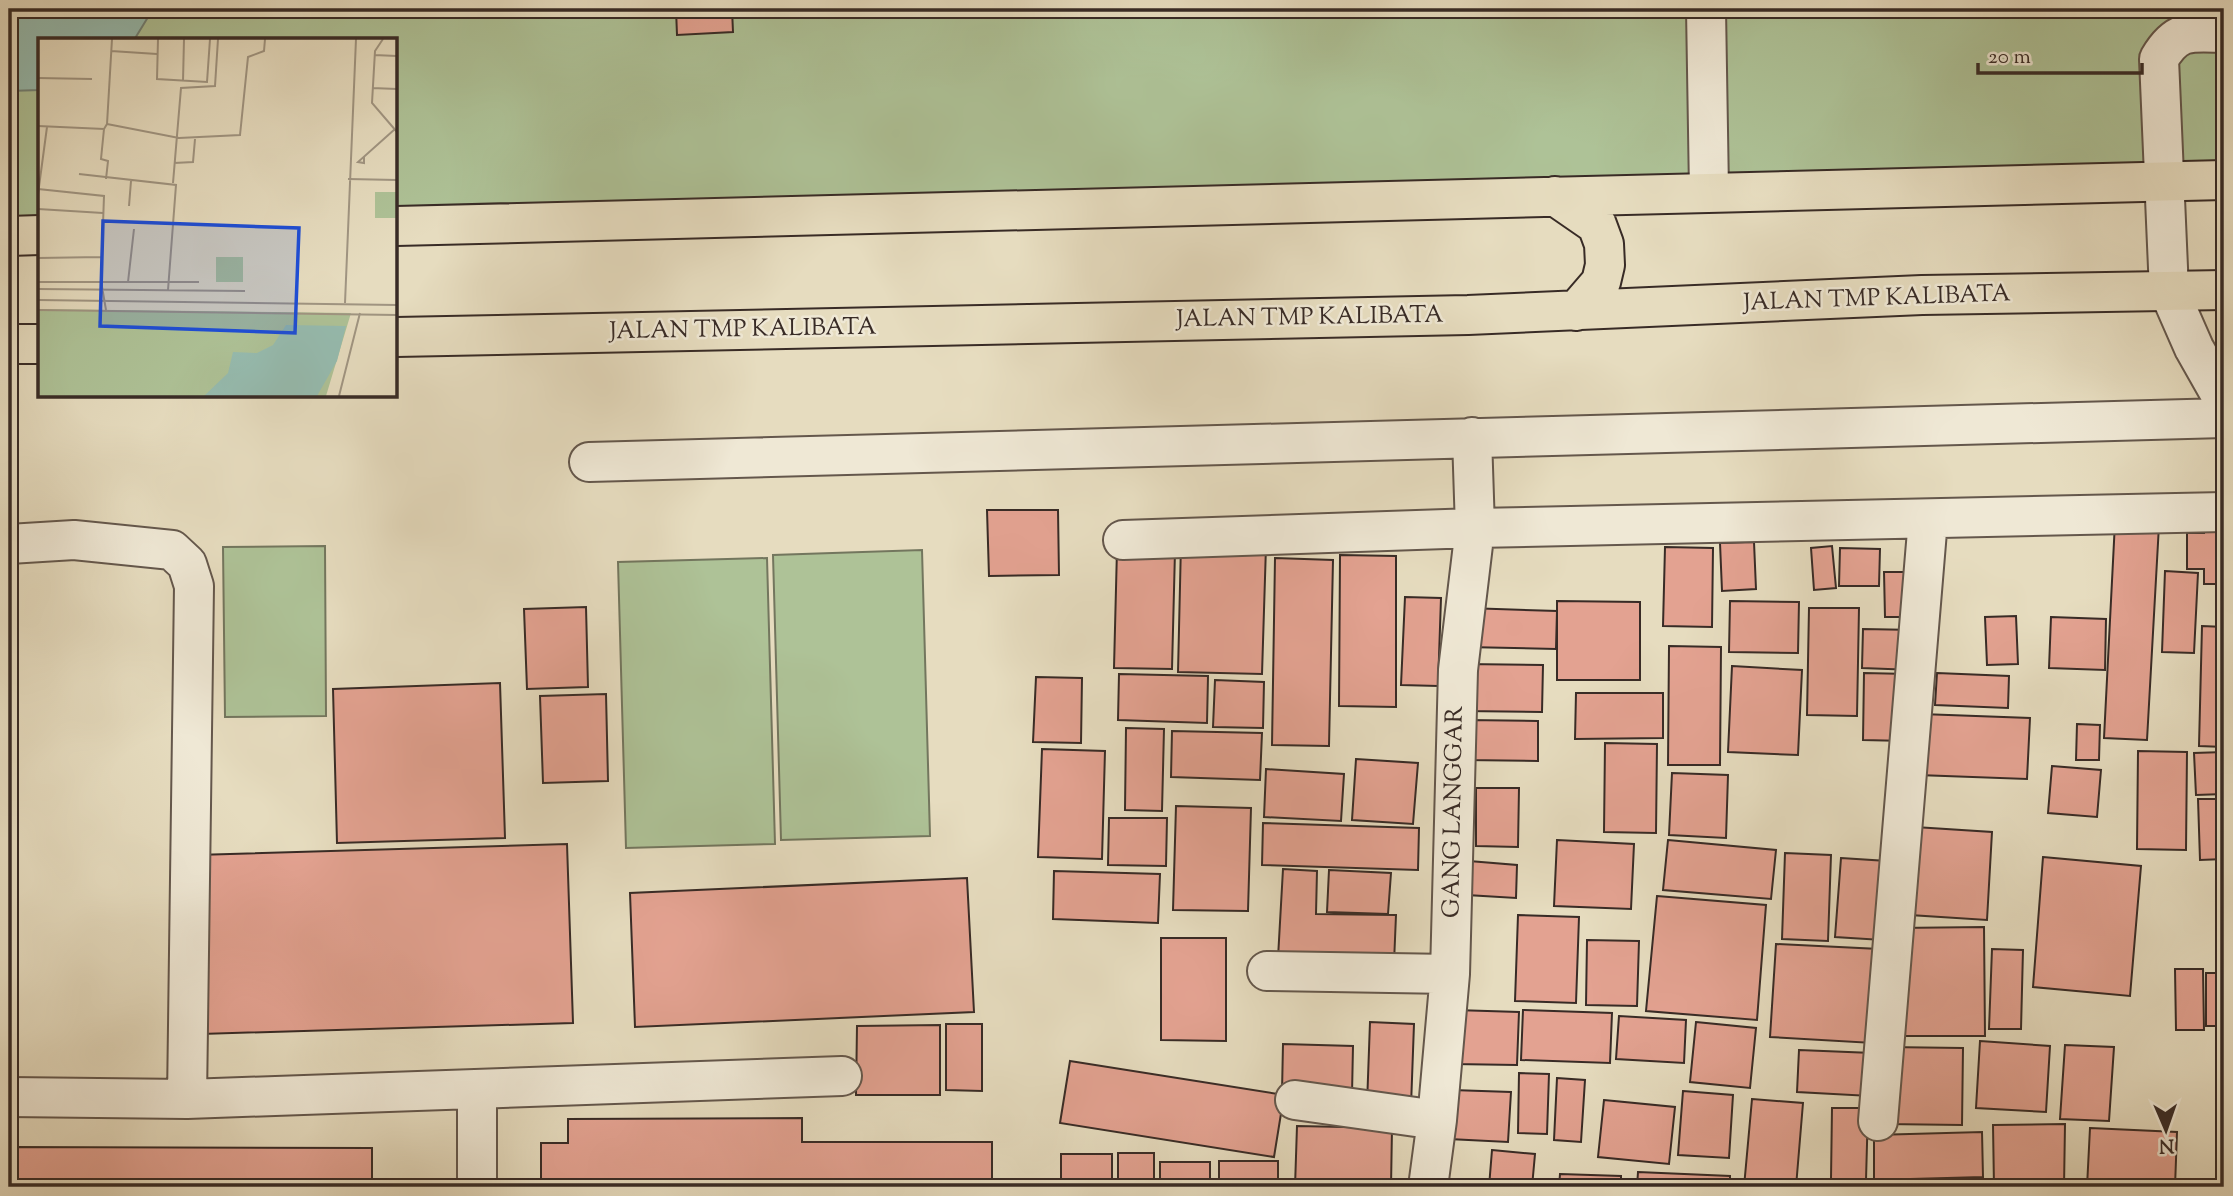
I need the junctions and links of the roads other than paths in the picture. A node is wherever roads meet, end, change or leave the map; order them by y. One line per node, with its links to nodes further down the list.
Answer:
1 (1706, 9): 5 (street)
2 (2224, 33): 4 (street)
3 (2224, 180): 4 (main road)
4 (2165, 181): 5 (main road); 11 (street)
5 (1709, 191): 6 (main road)
6 (1555, 196): 7 (main road); 12 (main road)
7 (397, 226)
8 (38, 235): 9 (main road)
9 (9, 236)
10 (2224, 290): 11 (main road, JALAN TMP KALIBATA)
11 (2169, 291): 12 (main road, JALAN TMP KALIBATA); 16 (street)
12 (1576, 311): 13 (main road, JALAN TMP KALIBATA)
13 (397, 337)
14 (9, 344): 15 (main road)
15 (38, 344)
16 (2224, 401)
17 (2224, 418): 18 (street)
18 (1472, 437): 19 (street); 22 (street, GANG LANGGAR)
19 (589, 463)
20 (2224, 512): 21 (street)
21 (1928, 519): 22 (street); 33 (street)
22 (1475, 528): 23 (street); 26 (street, GANG LANGGAR)
23 (1123, 540)
24 (9, 544): 30 (street)
25 (1267, 971): 26 (street)
26 (1450, 974): 32 (street, GANG LANGGAR)
27 (842, 1076): 28 (street)
28 (477, 1089): 30 (street); 34 (street)
29 (9, 1097): 30 (street)
30 (187, 1099)
31 (1295, 1100): 32 (street)
32 (1437, 1119): 35 (street, GANG LANGGAR)
33 (1878, 1121)
34 (477, 1187)
35 (1428, 1187)

